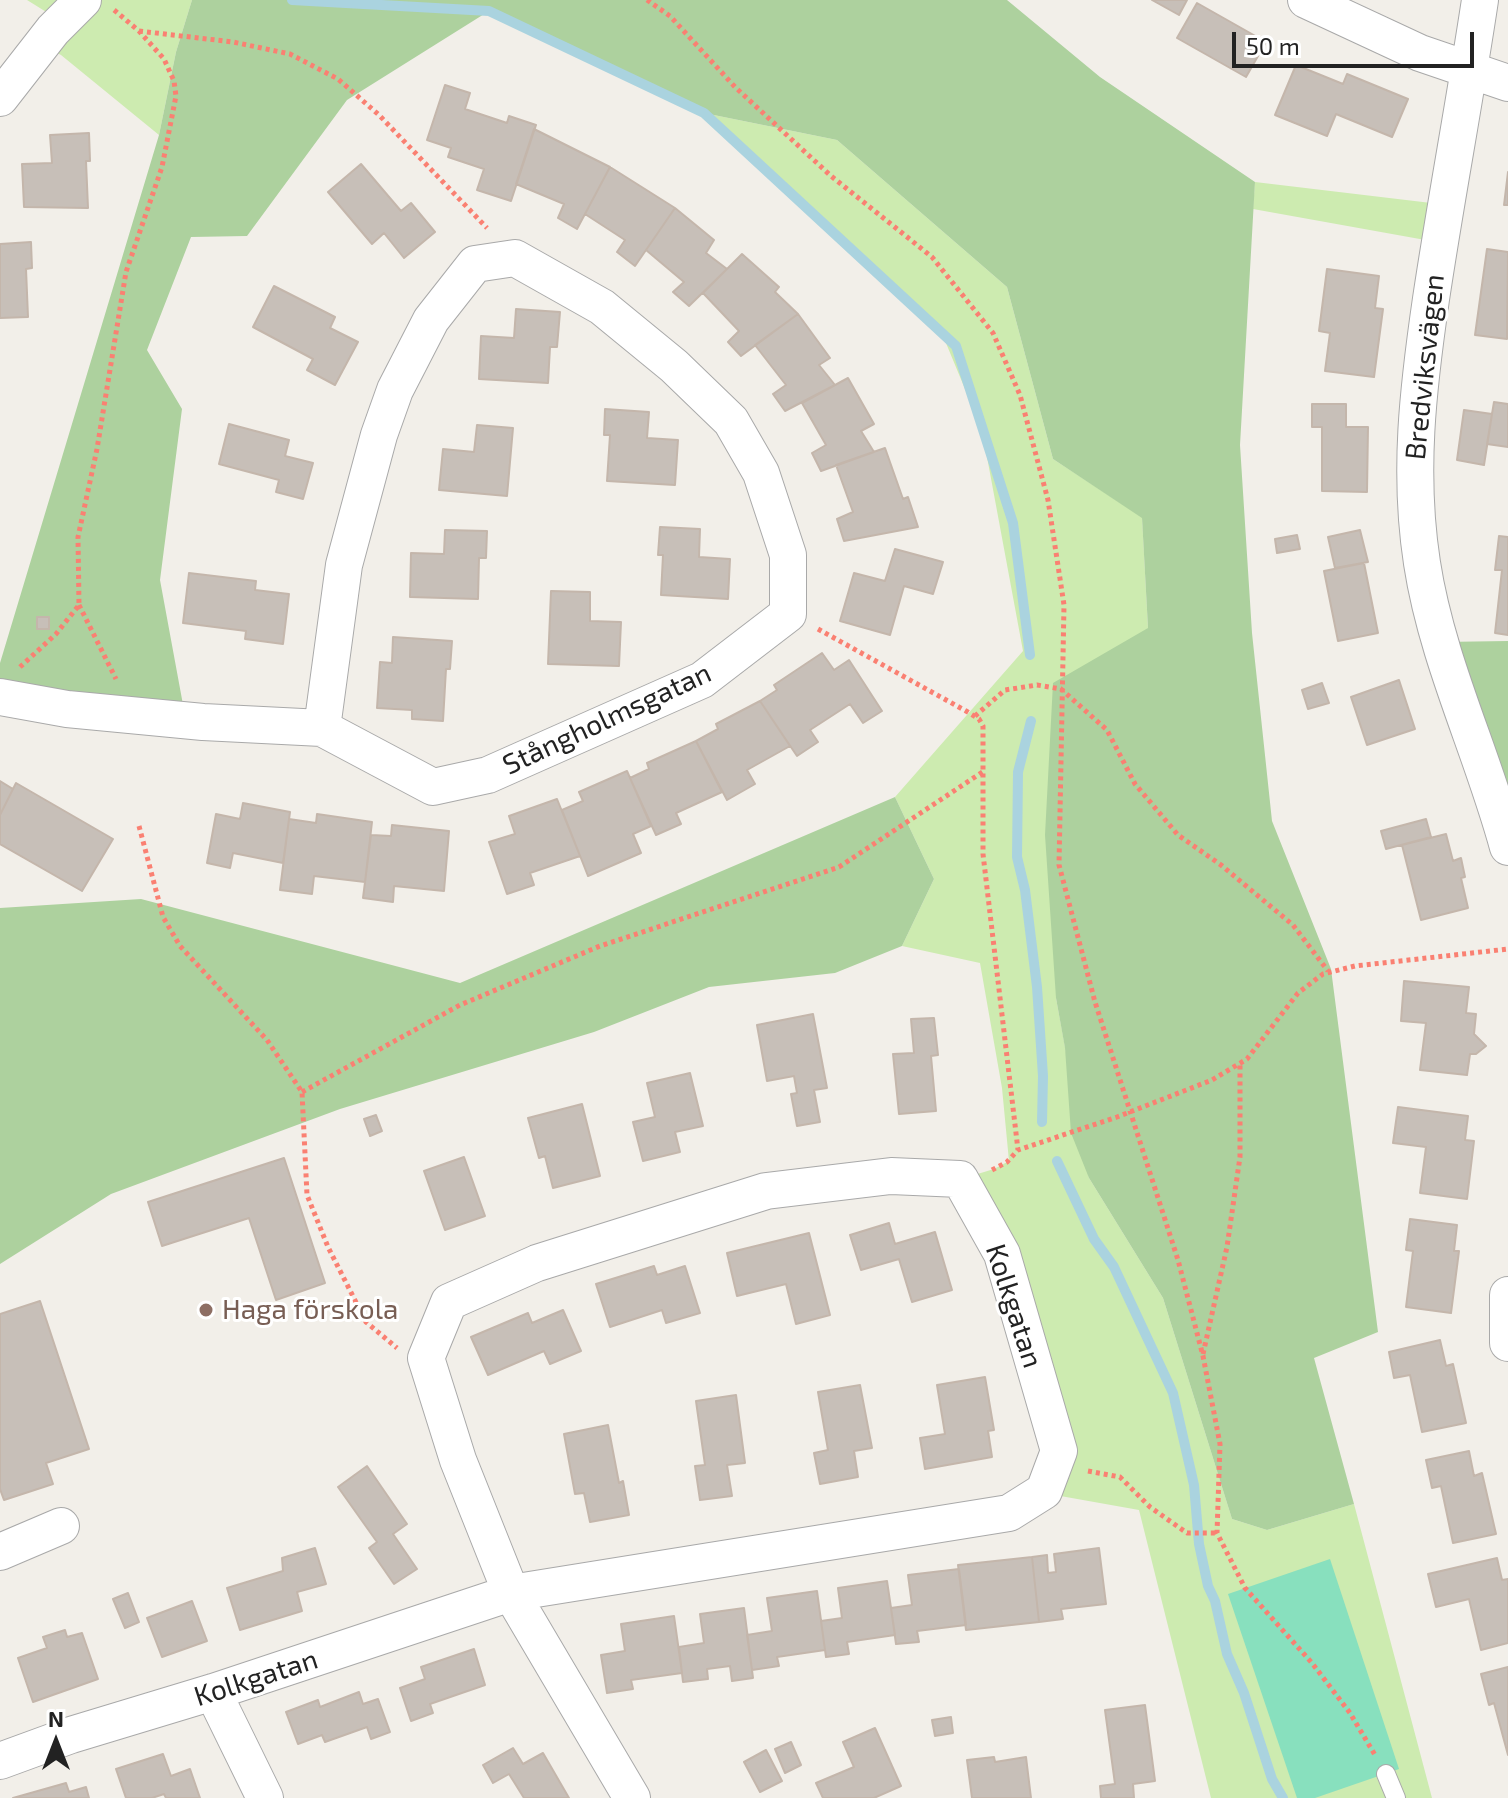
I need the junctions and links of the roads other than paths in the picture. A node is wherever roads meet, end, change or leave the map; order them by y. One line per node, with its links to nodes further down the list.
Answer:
1 (1306, 0): 4 (street)
2 (1480, 0): 4 (street, Bredviksvägen)
3 (96, 2): 6 (street)
4 (1469, 69): 5 (street); 9 (street, Bredviksvägen)
5 (1508, 83)
6 (0, 98)
7 (9, 683): 8 (street, Stångholmsgatan)
8 (322, 728): 8 (street, Stångholmsgatan)
9 (1508, 847)
10 (1508, 1295): 11 (street)
11 (1508, 1343)
12 (61, 1526): 13 (street)
13 (0, 1552)
14 (511, 1593): 14 (street, Kolkgatan); 15 (street, Kolkgatan); 19 (street)
15 (213, 1692): 16 (street, Kolkgatan); 18 (street)
16 (0, 1761)
17 (1386, 1774): 20 (lane)
18 (265, 1798)
19 (632, 1798)
20 (1396, 1798)

